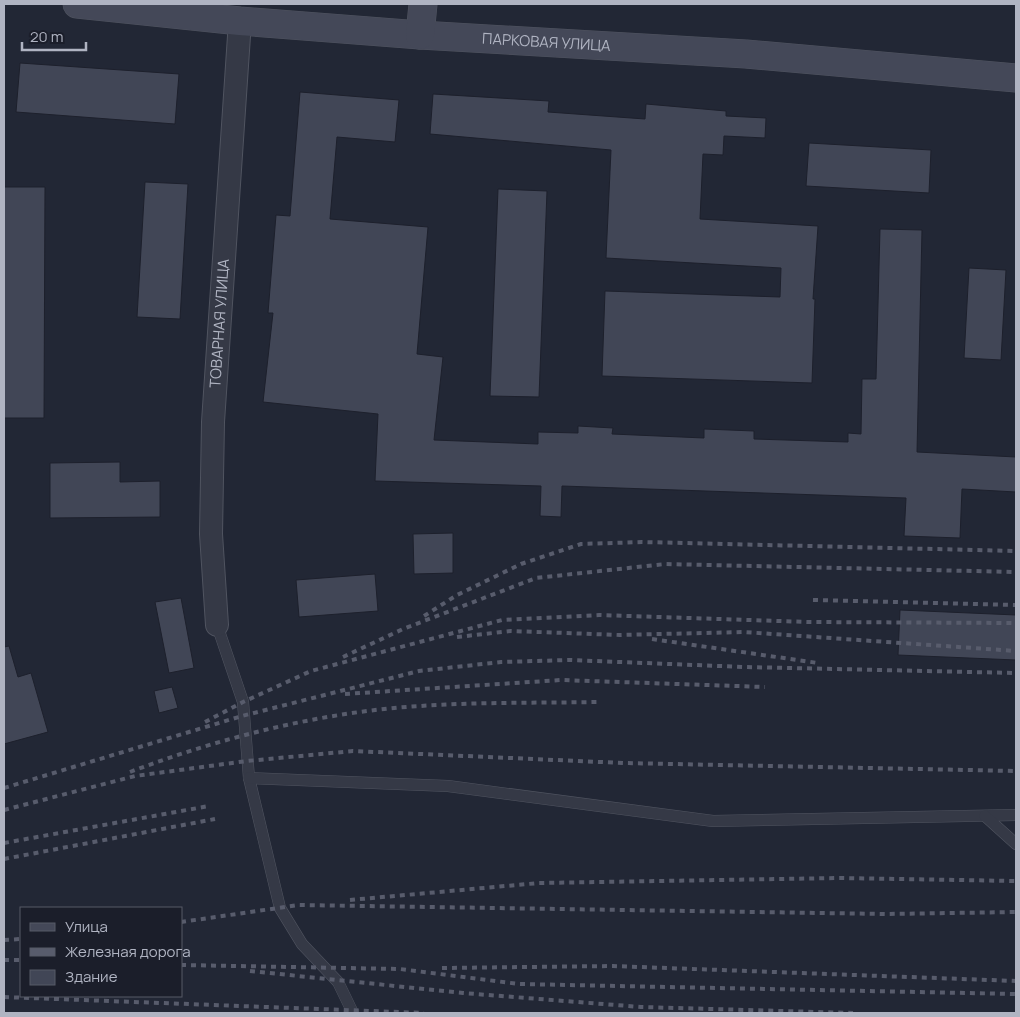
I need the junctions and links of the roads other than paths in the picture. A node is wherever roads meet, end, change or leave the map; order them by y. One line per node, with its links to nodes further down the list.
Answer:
1 (77, 4): 3 (main road, ПАРКОВАЯ УЛИЦА)
2 (423, 4): 4 (main road)
3 (240, 21): 4 (main road, ПАРКОВАЯ УЛИЦА); 6 (street, ТОВАРНАЯ УЛИЦА)
4 (420, 35): 5 (main road, ПАРКОВАЯ УЛИЦА)
5 (1016, 78)
6 (217, 625): 7 (lane)
7 (249, 778): 9 (lane); 11 (lane)
8 (1016, 815): 9 (lane)
9 (985, 816): 10 (lane)
10 (1016, 844)
11 (353, 1013)

